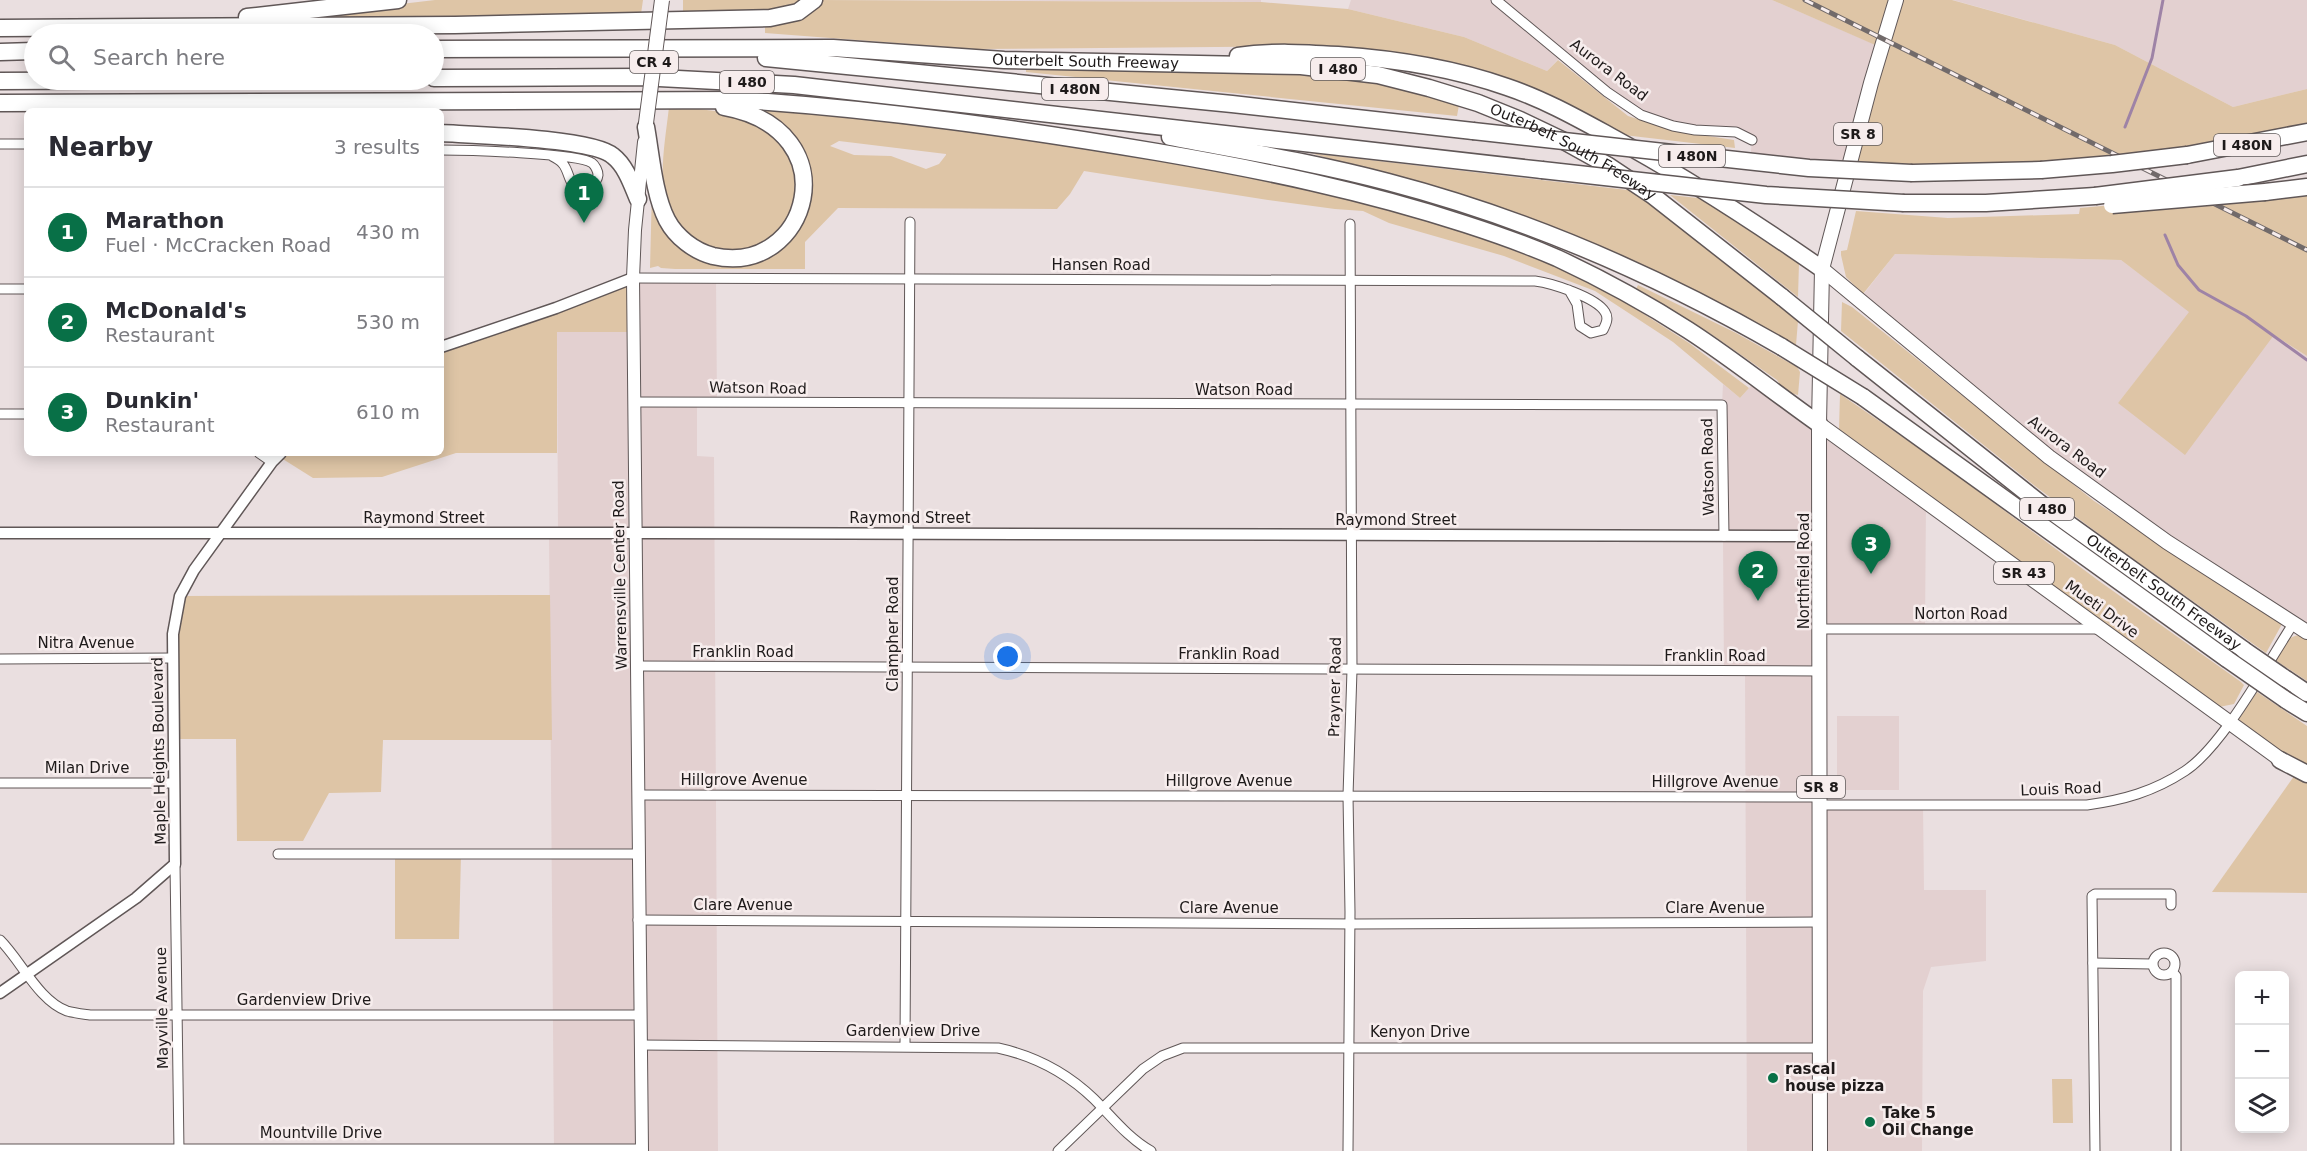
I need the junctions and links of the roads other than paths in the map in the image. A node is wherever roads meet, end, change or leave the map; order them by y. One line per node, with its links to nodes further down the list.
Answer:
1 (398, 0): 6 (highway)
2 (662, 0): 23 (main road, Warrensville Center Road / CR 4, bridge)
3 (814, 0): 7 (highway)
4 (1496, 0): 26 (street, Aurora Road)
5 (1896, 0): 37 (main road, Northfield Road / SR 8)
6 (142, 24)
7 (444, 25)
8 (0, 28): 9 (highway)
9 (24, 28)
10 (444, 49): 11 (highway, Outerbelt South Freeway / I 480)
11 (676, 49): 14 (highway, Outerbelt South Freeway / I 480); 24 (highway, Outerbelt South Freeway / I 480N, bridge)
12 (24, 51): 13 (highway)
13 (0, 52)
14 (1187, 63): 37 (highway); 71 (highway, Outerbelt South Freeway / I 480, bridge)
15 (444, 78): 22 (highway, Outerbelt South Freeway / I 480)
16 (0, 81): 17 (highway)
17 (24, 81)
18 (672, 101): 20 (highway); 23 (highway); 50 (highway)
19 (0, 103): 20 (highway)
20 (21, 104): 21 (highway)
21 (41, 108)
22 (1060, 116): 34 (highway, Outerbelt South Freeway / I 480N, bridge); 72 (highway, Outerbelt South Freeway / I 480, bridge)
23 (646, 125): 33 (main road, Warrensville Center Road / CR 4)
24 (2307, 132)
25 (444, 133): 33 (highway)
26 (1752, 140)
27 (0, 144): 28 (street)
28 (24, 144)
29 (444, 150): 30 (street)
30 (552, 156): 30 (street)
31 (2307, 164): 34 (highway, I 480N, bridge)
32 (2307, 187): 34 (highway, bridge)
33 (638, 199): 38 (main road, Warrensville Center Road / CR 4)
34 (2035, 201)
35 (910, 222): 39 (street, Clampher Road)
36 (1350, 224): 40 (street, Prayner Road)
37 (1822, 269): 50 (main road, Northfield Road / SR 8); 61 (main road, Aurora Road)
38 (633, 278): 39 (street, Hansen Road); 44 (street); 45 (main road, Warrensville Center Road / CR 4)
39 (910, 279): 40 (street, Hansen Road); 46 (street, Clampher Road)
40 (1350, 280): 43 (street, Hansen Road); 47 (street, Prayner Road)
41 (0, 289): 42 (street)
42 (24, 289)
43 (1569, 290): 43 (street, Hansen Road)
44 (444, 346)
45 (635, 402): 46 (street, Watson Road); 55 (main road, Warrensville Center Road / CR 4)
46 (910, 405): 47 (street, Watson Road); 57 (street, Clampher Road)
47 (1350, 405): 58 (street, Prayner Road); 59 (street, Watson Road)
48 (0, 414): 49 (street)
49 (24, 414)
50 (1819, 424): 60 (main road, Northfield Road / SR 8); 63 (main road, Mueti Drive / SR 43)
51 (263, 456): 53 (street)
52 (278, 456): 53 (street, Maple Heights Boulevard)
53 (272, 462): 54 (street, Maple Heights Boulevard)
54 (222, 532): 55 (street, Raymond Street); 56 (street, Raymond Street); 65 (street, Maple Heights Boulevard)
55 (636, 532): 57 (street, Raymond Street); 67 (main road, Warrensville Center Road / CR 4)
56 (0, 533)
57 (908, 534): 58 (street, Raymond Street); 68 (street, Clampher Road)
58 (1350, 535): 59 (street, Raymond Street); 69 (street, Prayner Road)
59 (1724, 536): 60 (street, Raymond Street)
60 (1821, 536): 62 (main road, Northfield Road / SR 8)
61 (2293, 624): 64 (main road, Aurora Road); 73 (street, Louis Road)
62 (1821, 629): 63 (street, Norton Road); 70 (main road, Northfield Road / SR 8)
63 (2101, 629): 73 (main road, Mueti Drive / SR 43)
64 (2307, 632)
65 (172, 658): 66 (street, Nitra Avenue); 78 (street, Maple Heights Boulevard)
66 (0, 659)
67 (638, 666): 68 (street, Franklin Road); 79 (main road, Warrensville Center Road / CR 4)
68 (908, 668): 69 (street, Franklin Road); 80 (street, Clampher Road)
69 (1352, 670): 70 (street, Franklin Road); 81 (street, Prayner Road)
70 (1821, 671): 82 (main road, Northfield Road / SR 8)
71 (2307, 693)
72 (2307, 713)
73 (2229, 723): 74 (main road, Mueti Drive / SR 43); 82 (street, Louis Road)
74 (2280, 759): 75 (highway); 76 (main road, Mueti Drive / SR 43)
75 (2307, 774)
76 (2307, 779)
77 (0, 783): 78 (street, Milan Drive)
78 (174, 783): 85 (street, Maple Heights Boulevard)
79 (638, 795): 80 (street, Hillgrove Avenue); 84 (main road, Warrensville Center Road / CR 4)
80 (906, 796): 81 (street, Hillgrove Avenue); 88 (street, Clampher Road)
81 (1348, 796): 82 (street, Hillgrove Avenue); 90 (street, Prayner Road)
82 (1821, 801): 89 (main road, Northfield Road / SR 8)
83 (278, 854): 84 (street)
84 (638, 854): 87 (main road, Warrensville Center Road / CR 4)
85 (175, 864): 95 (street, Maple Heights Boulevard); 97 (street, Mayville Avenue)
86 (2171, 905): 92 (street)
87 (638, 920): 88 (street, Clare Avenue); 98 (main road, Warrensville Center Road / CR 4)
88 (907, 920): 90 (street, Clare Avenue); 100 (street, Clampher Road)
89 (1821, 922): 90 (street, Clare Avenue); 102 (main road, Northfield Road / SR 8)
90 (1350, 924): 101 (street, Prayner Road)
91 (0, 940): 95 (street, Gardenview Drive)
92 (2093, 963): 93 (street); 111 (street)
93 (2152, 964): 94 (street); 94 (street)
94 (2172, 972): 112 (street)
95 (28, 974): 96 (street, Maple Heights Boulevard); 97 (street, Gardenview Drive)
96 (0, 993)
97 (178, 1015): 98 (street, Gardenview Drive); 105 (street, Mayville Avenue)
98 (640, 1015): 99 (main road, Warrensville Center Road / CR 4)
99 (640, 1045): 100 (street, Gardenview Drive); 106 (main road, Warrensville Center Road / CR 4)
100 (905, 1046): 103 (street, Gardenview Drive)
101 (1348, 1047): 102 (street, Kenyon Drive); 103 (street, Kenyon Drive); 109 (street, Prayner Road)
102 (1821, 1048): 110 (main road, Northfield Road / SR 8)
103 (1103, 1108): 107 (street, Kenyon Drive); 108 (street, Gardenview Drive)
104 (0, 1149): 105 (street, Mountville Drive)
105 (179, 1149): 106 (street, Mountville Drive)
106 (642, 1150)
107 (1058, 1151)
108 (1151, 1151)
109 (1348, 1151)
110 (1820, 1151)
111 (2095, 1151)
112 (2176, 1151)

